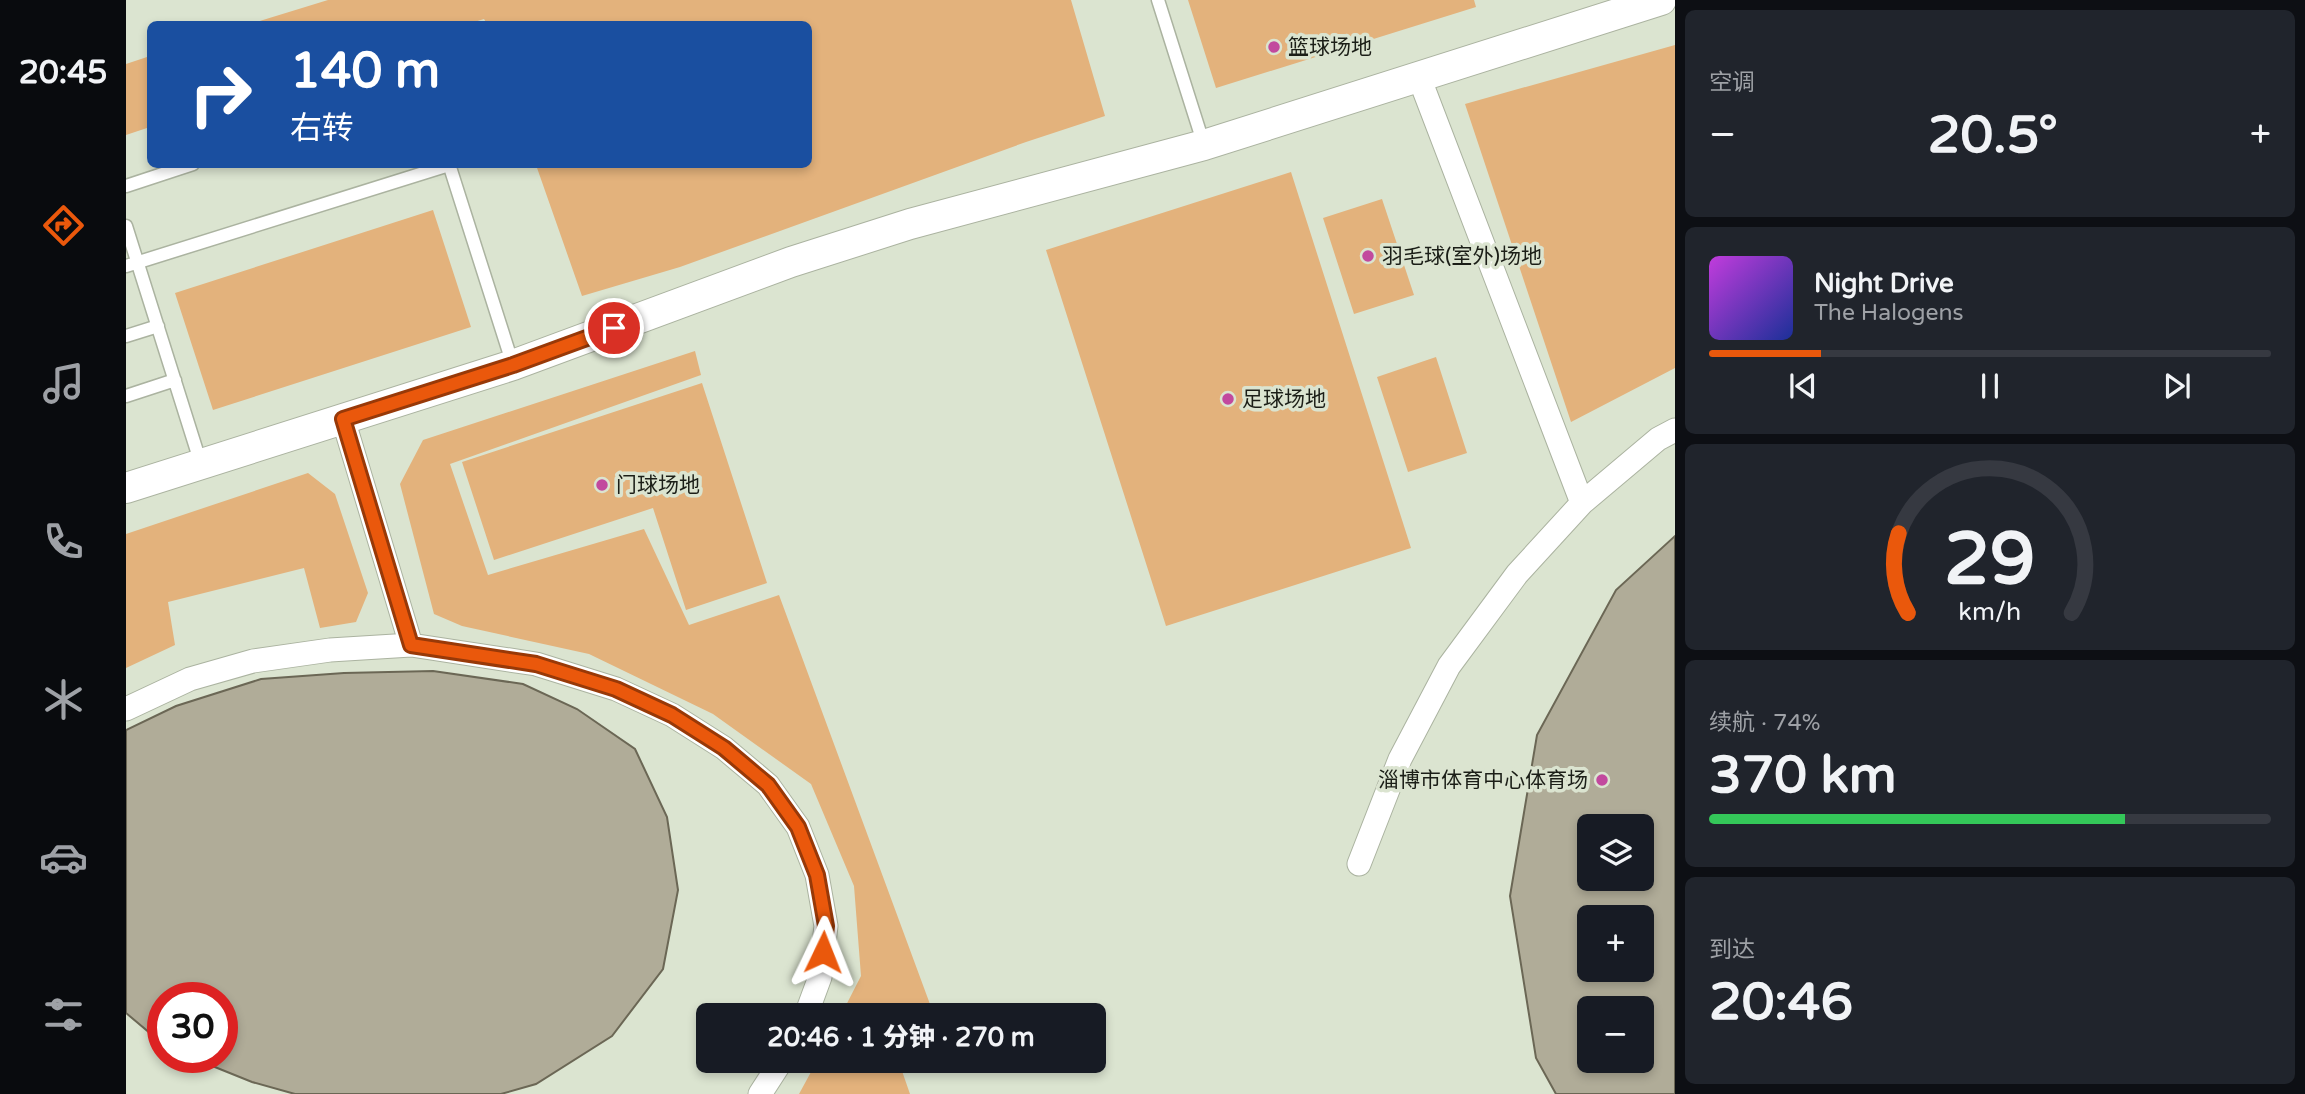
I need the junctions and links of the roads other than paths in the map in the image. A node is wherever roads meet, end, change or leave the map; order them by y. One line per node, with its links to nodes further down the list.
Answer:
1 (1158, 0): 4 (lane)
2 (1661, 0): 3 (street)
3 (1419, 77): 4 (street); 20 (street)
4 (1204, 145): 13 (street)
5 (181, 168): 8 (lane)
6 (439, 168): 10 (lane)
7 (450, 168): 13 (lane)
8 (126, 186)
9 (126, 226): 10 (lane)
10 (132, 264): 11 (lane)
11 (158, 326): 12 (lane); 14 (lane)
12 (126, 336)
13 (513, 365): 16 (street)
14 (175, 380): 15 (lane); 18 (lane)
15 (126, 396)
16 (343, 419): 18 (street); 21 (street)
17 (1675, 430): 20 (street)
18 (201, 464): 19 (street)
19 (126, 488)
20 (1582, 503): 23 (street)
21 (411, 645): 22 (street); 24 (street)
22 (126, 709)
23 (1359, 864)
24 (810, 1003)
25 (774, 1073): 26 (street)
26 (760, 1094)

